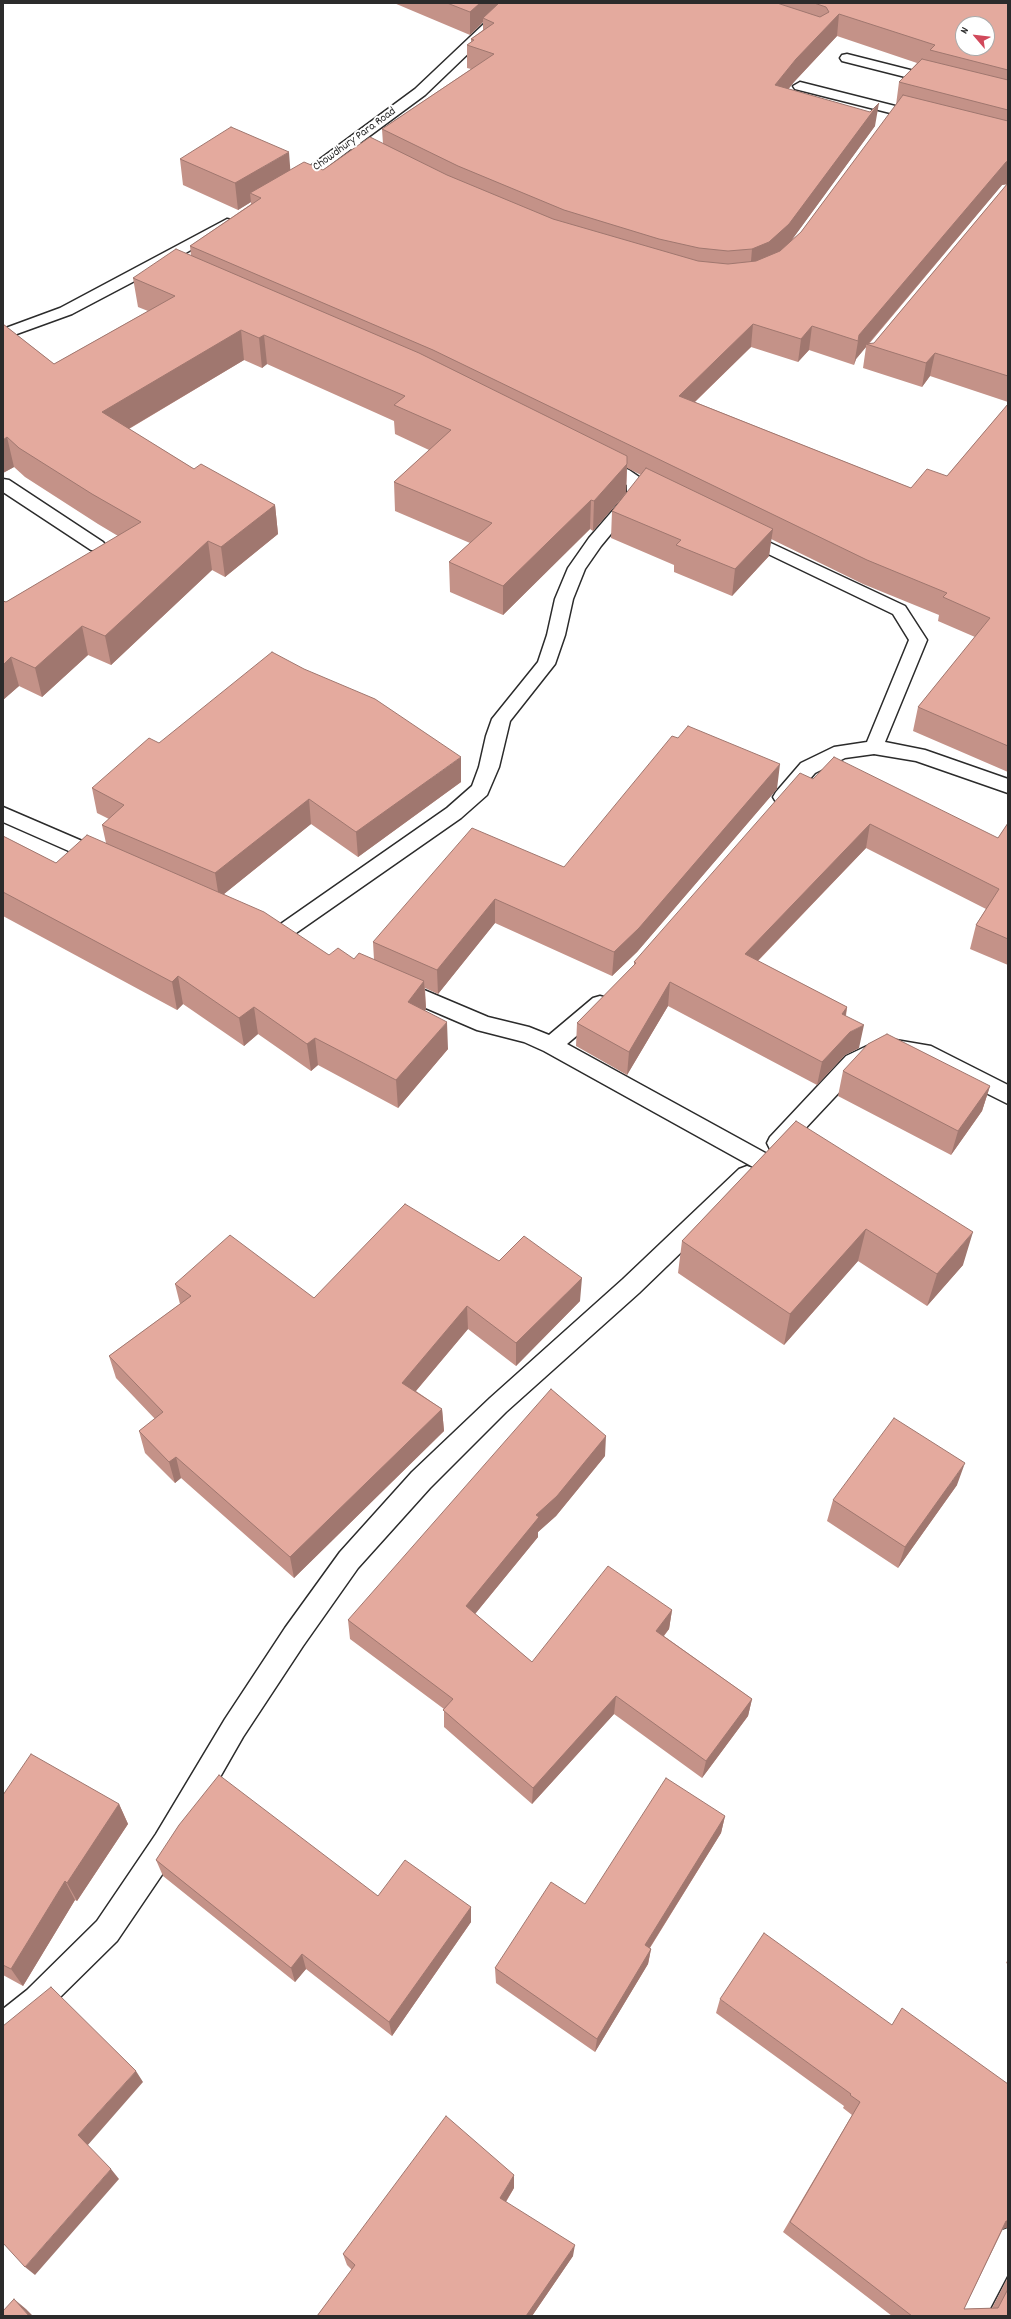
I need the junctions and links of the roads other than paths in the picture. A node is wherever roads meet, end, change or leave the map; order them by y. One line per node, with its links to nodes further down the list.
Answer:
1 (514, 3): 8 (street, Chowdhury Para Road)
2 (847, 58): 3 (street)
3 (947, 83)
4 (800, 86): 5 (street)
5 (895, 111): 6 (street); 7 (street)
6 (932, 120)
7 (885, 123)
8 (350, 144): 9 (street); 10 (street, Chowdhury Para Road)
9 (399, 168)
10 (280, 193)
11 (240, 216): 12 (street)
12 (160, 262): 13 (street); 14 (street)
13 (182, 272)
14 (3, 334)
15 (588, 457): 24 (street)
16 (3, 484): 18 (street)
17 (728, 528): 19 (street)
18 (97, 546)
19 (874, 747): 20 (street); 21 (street)
20 (1008, 786)
21 (772, 810)
22 (3, 814): 23 (street)
23 (119, 865)
24 (300, 944)
25 (378, 978): 27 (street)
26 (614, 990): 27 (street)
27 (551, 1044): 29 (street)
28 (1008, 1096): 29 (street)
29 (761, 1161): 30 (street)
30 (3, 2027)
31 (1008, 2243): 32 (street)
32 (970, 2316)

